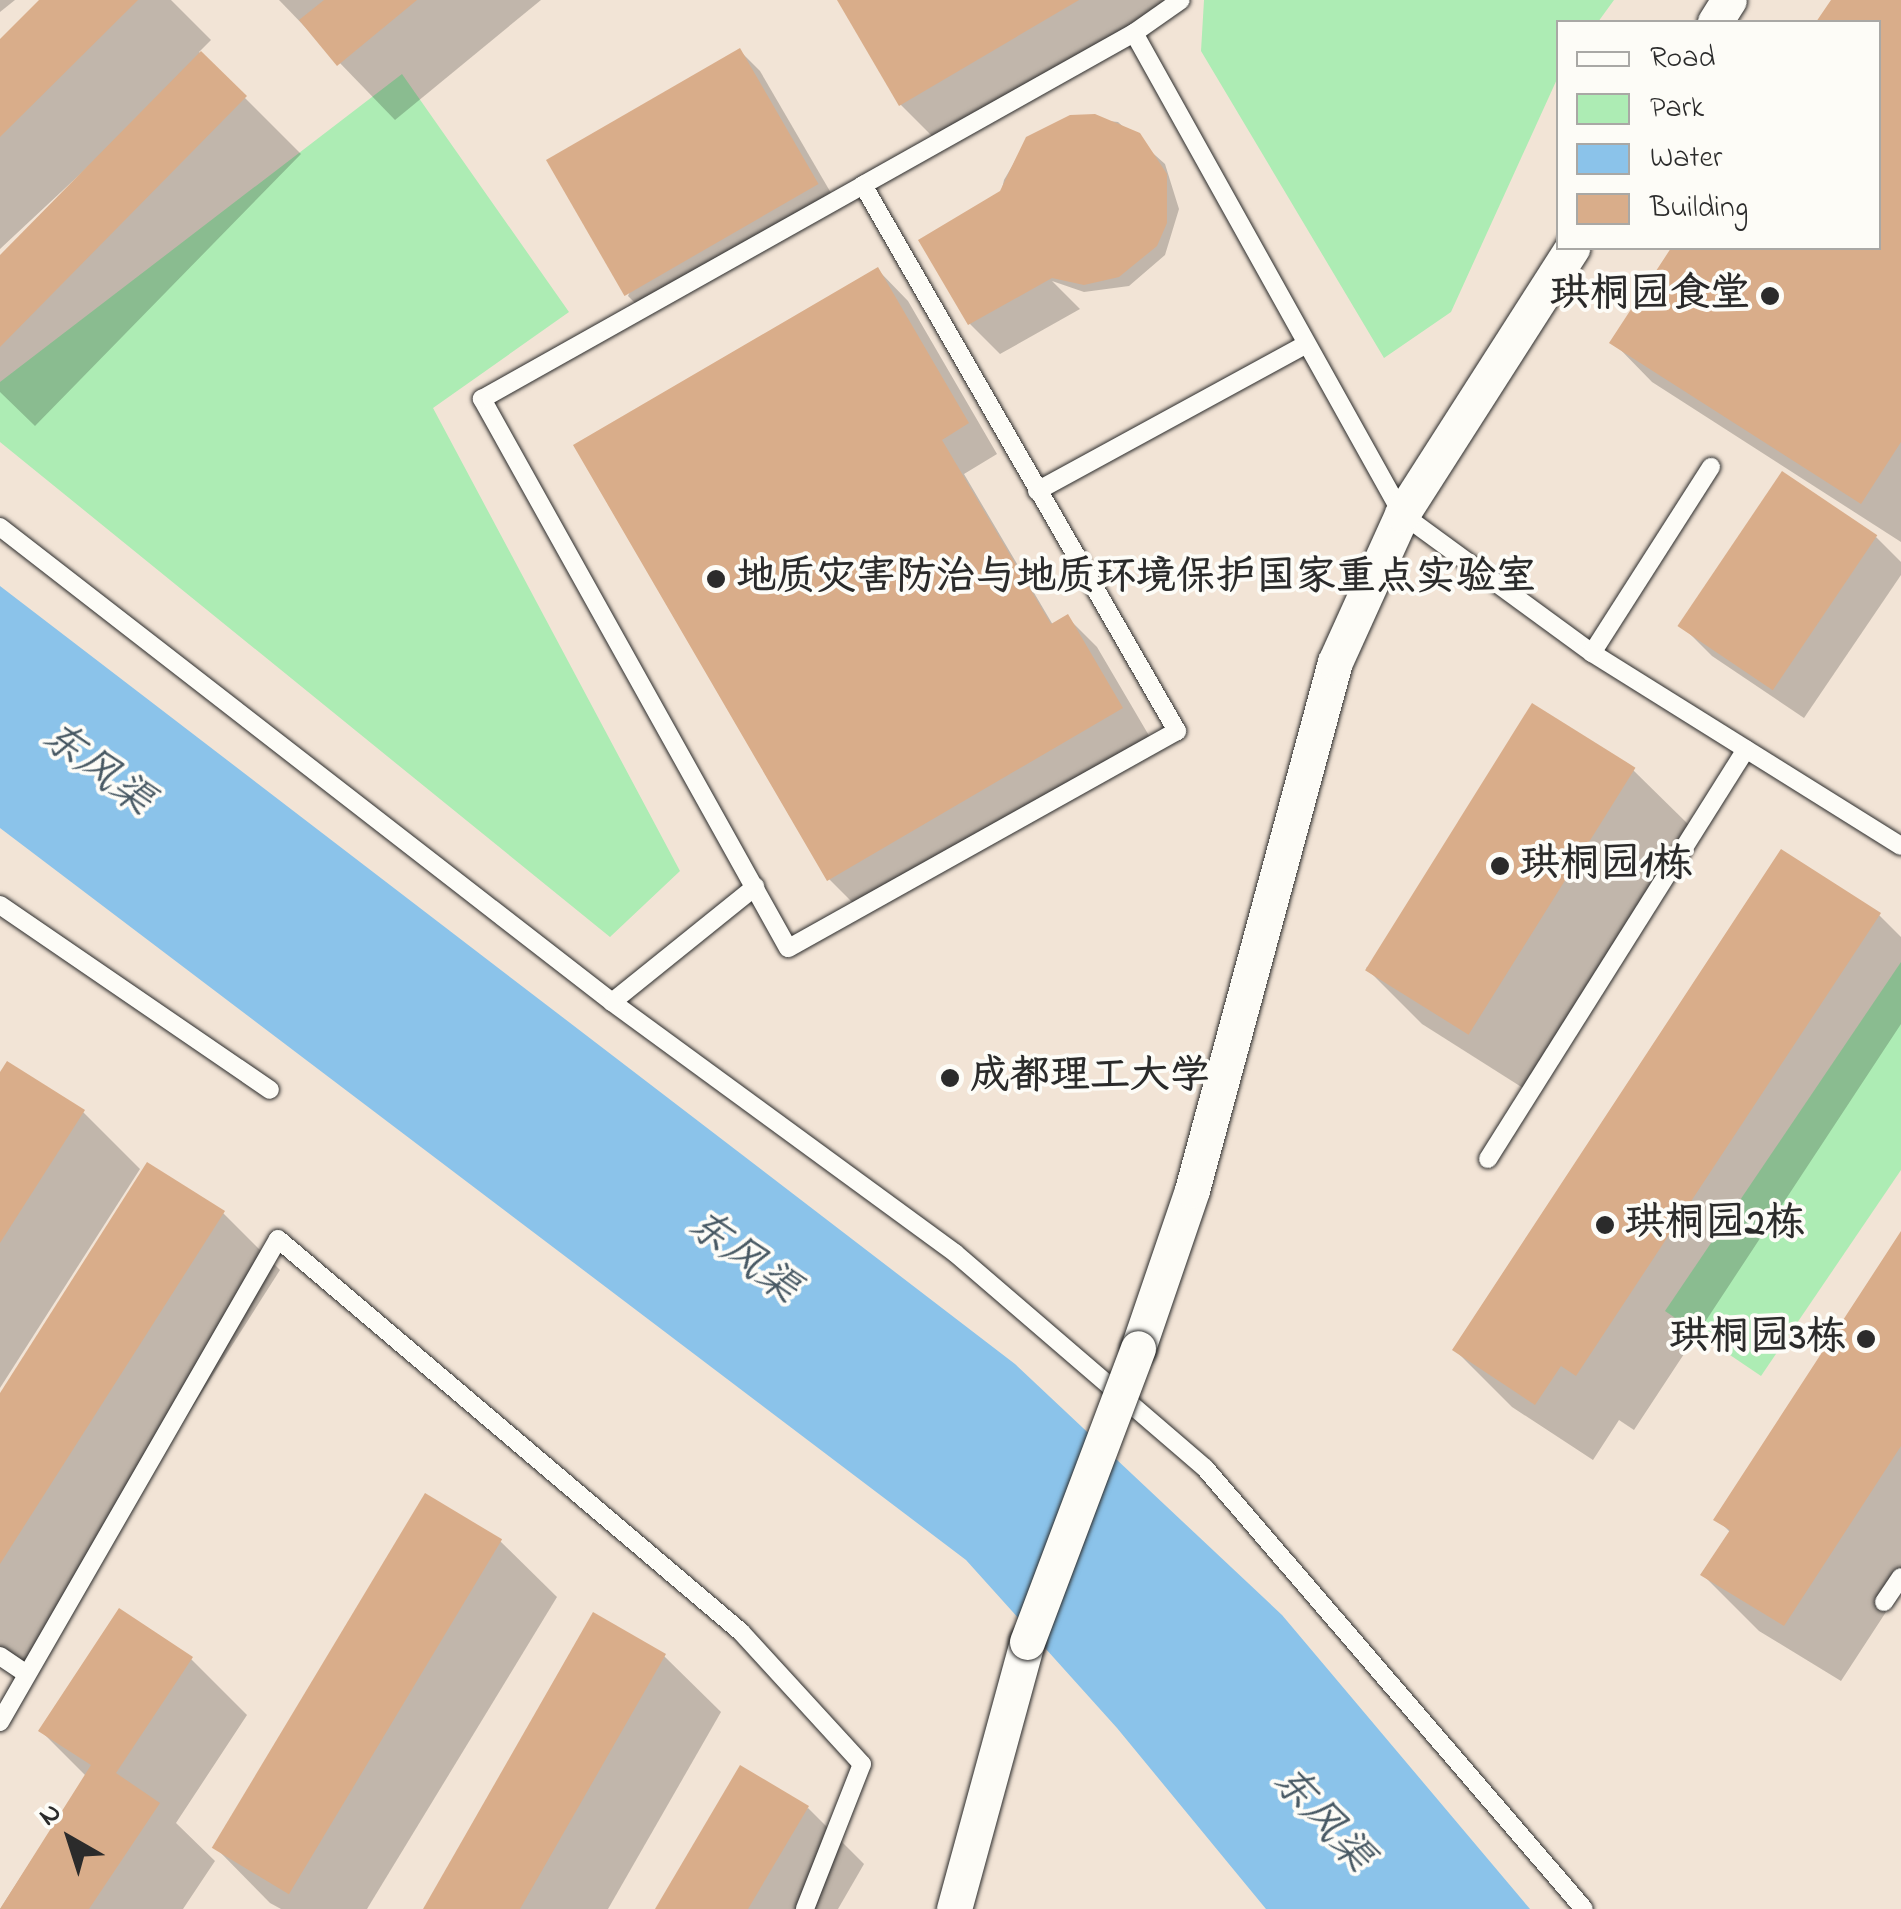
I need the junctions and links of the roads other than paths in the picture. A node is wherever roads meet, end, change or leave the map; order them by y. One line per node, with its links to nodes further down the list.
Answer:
1 (1181, 0): 2 (lane)
2 (1134, 34): 3 (lane); 5 (lane)
3 (863, 185): 7 (lane); 13 (lane)
4 (1571, 250): 8 (street)
5 (1305, 345): 7 (lane); 8 (lane)
6 (1711, 467): 10 (lane)
7 (1038, 491): 13 (lane)
8 (1402, 514): 10 (lane); 24 (street, bridge)
9 (0, 527): 15 (lane)
10 (1592, 653): 11 (lane)
11 (1746, 750): 12 (lane); 17 (lane)
12 (1901, 846)
13 (754, 888): 15 (lane)
14 (0, 905): 16 (lane)
15 (612, 1002): 25 (lane)
16 (270, 1090)
17 (1488, 1159)
18 (1901, 1578): 19 (lane)
19 (1884, 1602)
20 (0, 1656): 21 (lane)
21 (27, 1674): 22 (lane); 23 (lane)
22 (0, 1722)
23 (805, 1909)
24 (954, 1909)
25 (1584, 1909)

